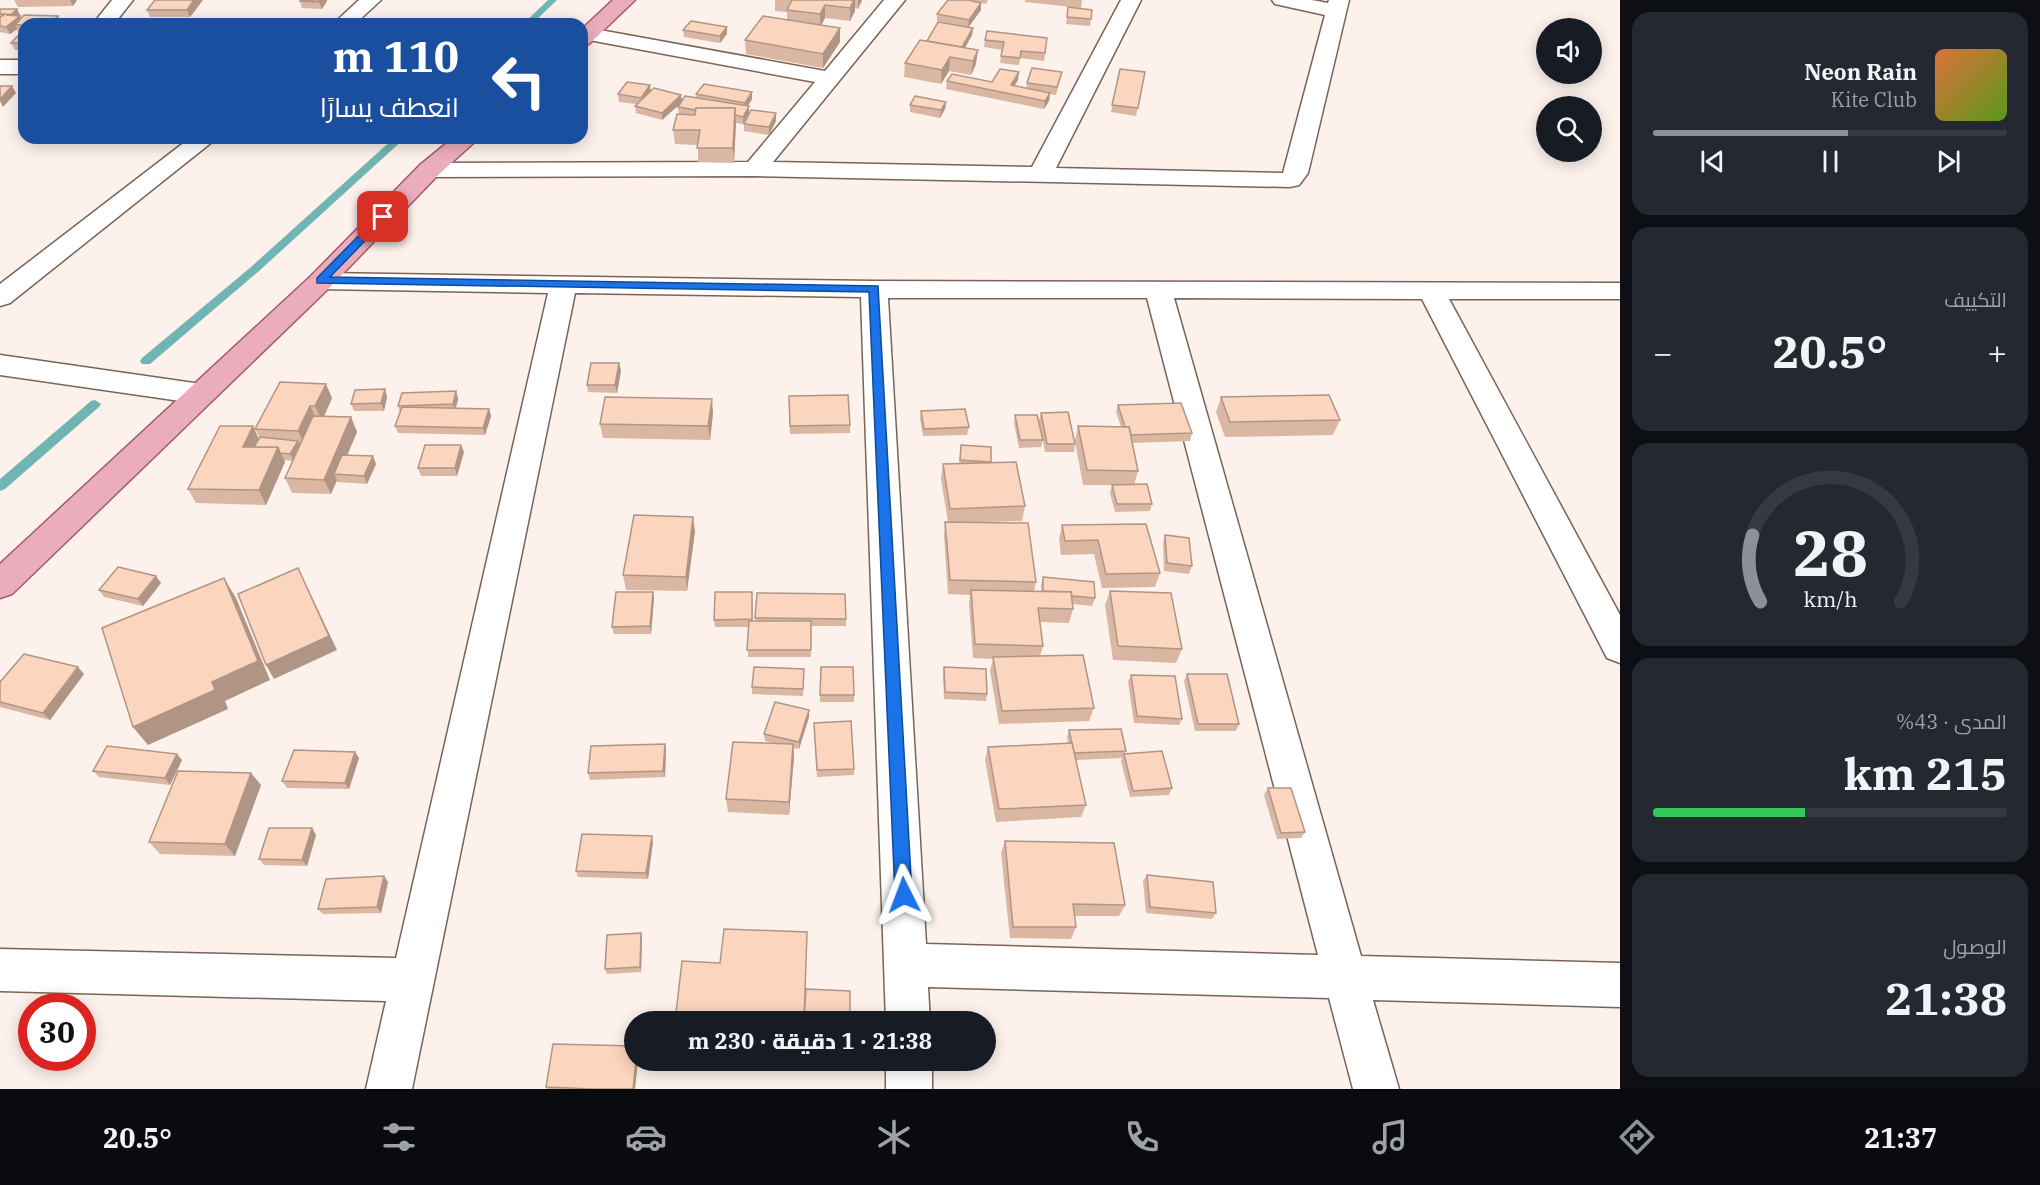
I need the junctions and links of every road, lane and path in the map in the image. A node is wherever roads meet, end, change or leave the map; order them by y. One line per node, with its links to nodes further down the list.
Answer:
1 (123, 0): 8 (street)
2 (371, 0): 9 (street)
3 (625, 0): 10 (main road)
4 (895, 0): 14 (street)
5 (1131, 0): 19 (street)
6 (1282, 0): 7 (street)
7 (1338, 6): 19 (street)
8 (108, 18)
9 (350, 18)
10 (588, 35)
11 (588, 37): 14 (street)
12 (0, 67): 13 (street)
13 (18, 67)
14 (832, 79): 17 (street)
15 (197, 144): 26 (street)
16 (459, 144): 18 (main road)
17 (755, 169): 18 (street); 19 (street)
18 (429, 170): 20 (main road)
19 (1041, 174)
20 (321, 280): 21 (street); 28 (main road)
21 (563, 285): 22 (street); 34 (street)
22 (874, 289): 23 (street); 31 (street)
23 (1158, 290): 25 (street); 33 (street)
24 (1620, 291): 25 (street)
25 (1432, 292): 30 (street)
26 (0, 297)
27 (0, 365): 28 (street)
28 (201, 394): 29 (main road)
29 (0, 585)
30 (1620, 648)
31 (907, 965): 33 (street); 36 (street)
32 (0, 970): 34 (street)
33 (1344, 977): 35 (street); 40 (street)
34 (412, 980): 38 (street)
35 (1620, 986)
36 (908, 1011)
37 (909, 1071): 39 (street)
38 (389, 1089)
39 (909, 1089)
40 (1376, 1089)

